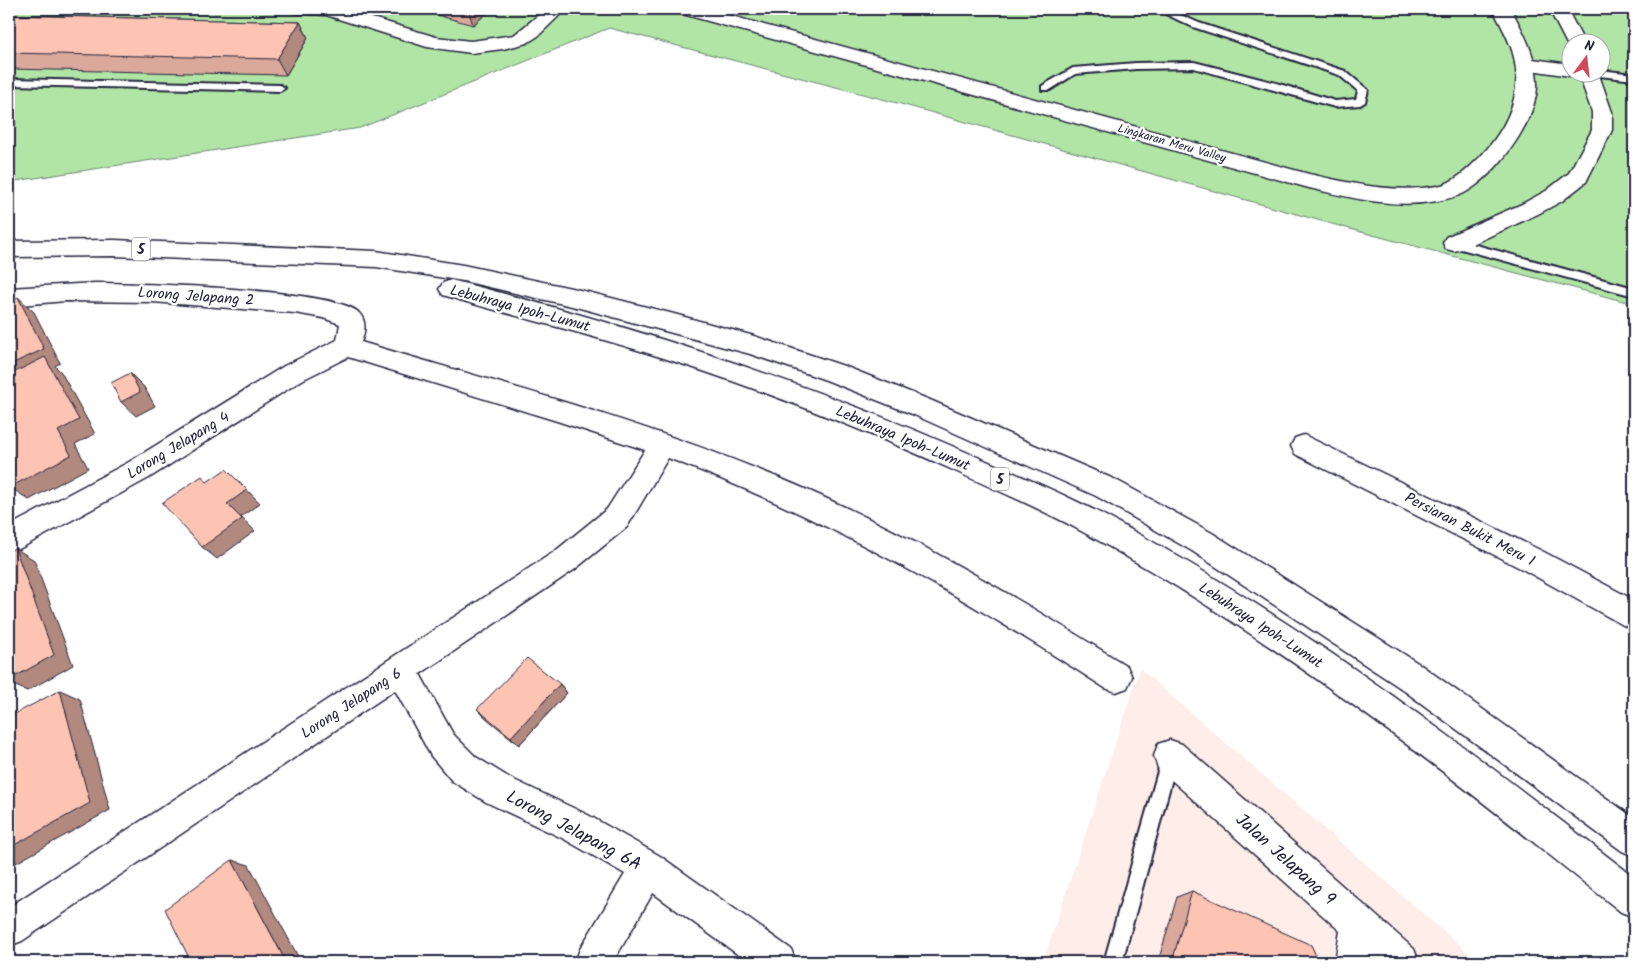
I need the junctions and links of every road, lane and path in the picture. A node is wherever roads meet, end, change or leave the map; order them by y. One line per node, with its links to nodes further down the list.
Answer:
1 (301, 9): 2 (main road)
2 (556, 9)
3 (686, 9): 8 (main road, Lingkaran Meru Valley)
4 (1160, 9): 15 (lane)
5 (1502, 9): 8 (main road, Lingkaran Meru Valley)
6 (1558, 9): 7 (main road)
7 (1571, 32)
8 (1525, 64): 9 (main road)
9 (1560, 69)
10 (1610, 74): 11 (lane)
11 (1634, 77)
12 (9, 82): 14 (lane)
13 (1593, 82): 16 (main road)
14 (280, 88)
15 (1046, 88)
16 (1454, 244): 19 (lane)
17 (9, 249): 18 (main road, Lebuhraya Ipoh-Lumut / 5)
18 (273, 253): 29 (main road, Lebuhraya Ipoh-Lumut / 5); 31 (main road, Lebuhraya Ipoh-Lumut / 5)
19 (1634, 292)
20 (9, 297): 21 (main road, Lorong Jelapang 2)
21 (346, 348): 22 (main road); 24 (main road, Lorong Jelapang 4)
22 (662, 445): 26 (main road, Lorong Jelapang 6); 27 (main road)
23 (1304, 446): 25 (main road, Persiaran Bukit Meru 1)
24 (9, 540)
25 (1634, 614)
26 (401, 671): 30 (main road, Lorong Jelapang 6A); 33 (main road, Lorong Jelapang 6)
27 (1116, 677)
28 (1170, 756): 32 (main road, Jalan Jelapang 9); 36 (lane)
29 (1634, 838)
30 (648, 868): 34 (main road); 35 (main road, Lorong Jelapang 6A)
31 (1634, 899)
32 (1359, 925): 37 (main road); 38 (main road, Jalan Jelapang 9)
33 (9, 928)
34 (593, 962)
35 (778, 962)
36 (1113, 962)
37 (1353, 962)
38 (1401, 962)

